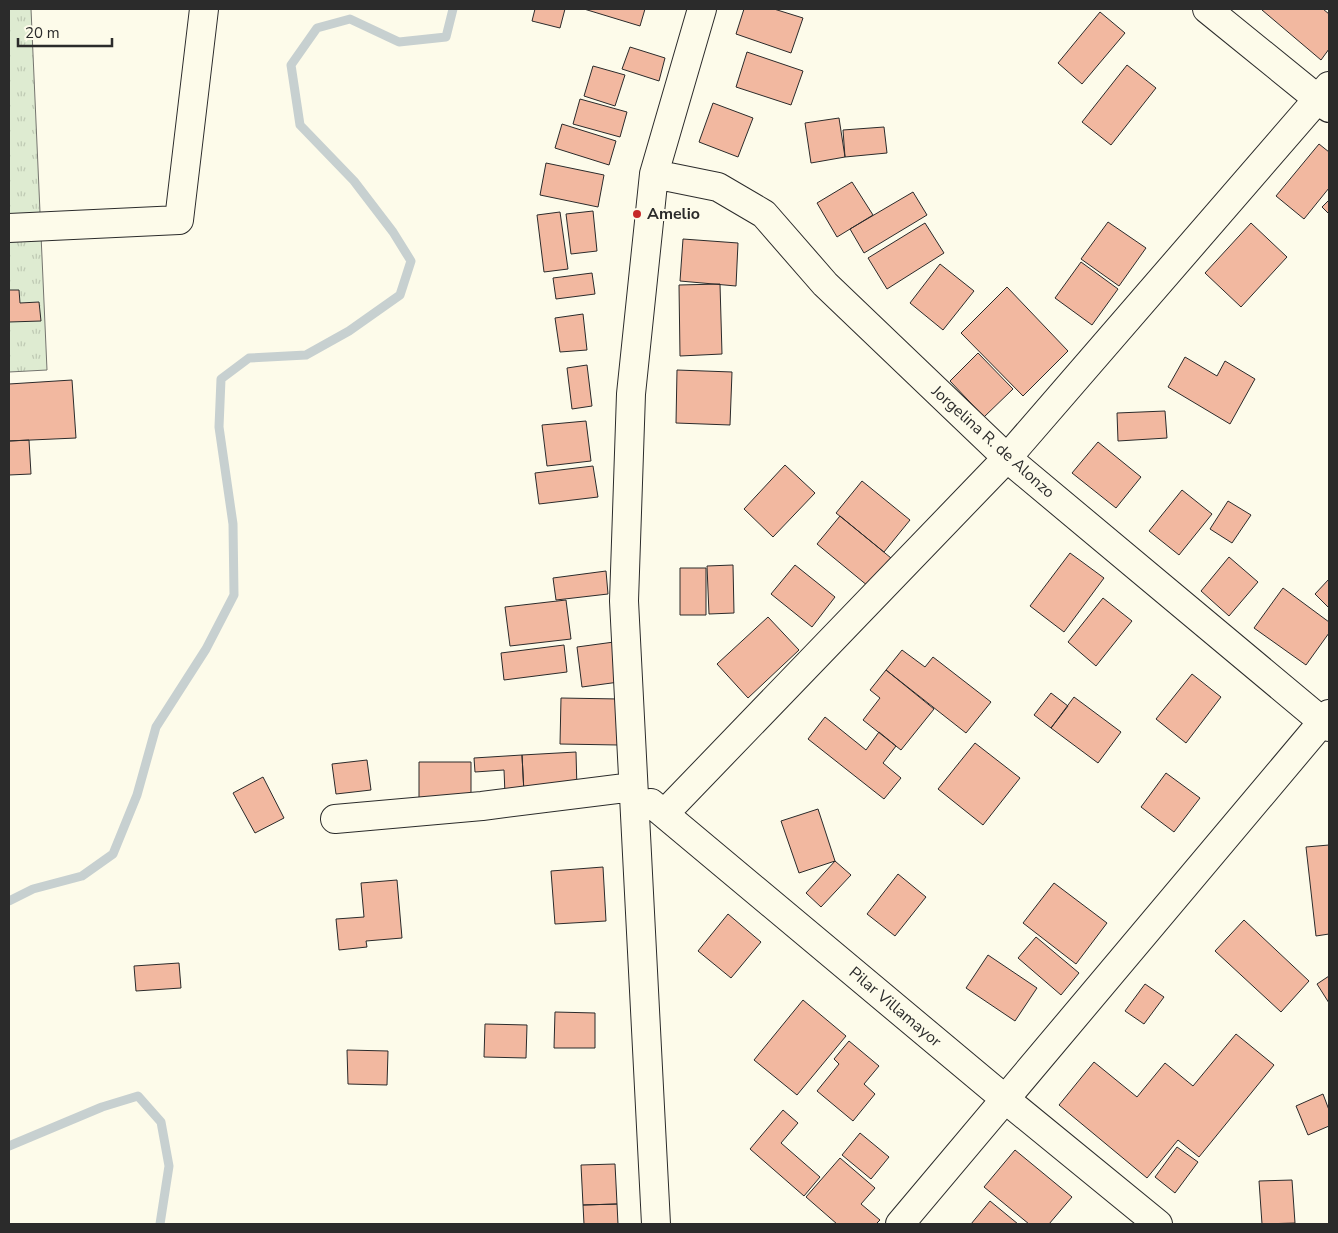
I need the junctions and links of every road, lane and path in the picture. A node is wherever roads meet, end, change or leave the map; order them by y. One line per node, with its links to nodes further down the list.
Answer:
1 (204, 9): 6 (street)
2 (702, 9): 5 (street)
3 (1207, 9): 4 (street)
4 (1326, 97): 7 (street)
5 (654, 174): 7 (street, Jorgelina R. de Alonzo); 9 (street)
6 (9, 228)
7 (1007, 458): 8 (street, Jorgelina R. de Alonzo); 10 (street)
8 (1327, 721): 12 (street)
9 (633, 787): 10 (street, Pilar Villamayor); 11 (street); 13 (street)
10 (664, 814): 12 (street, Pilar Villamayor)
11 (335, 819)
12 (1005, 1099): 14 (street); 15 (street, Pilar Villamayor)
13 (656, 1224)
14 (900, 1224)
15 (1158, 1224)

